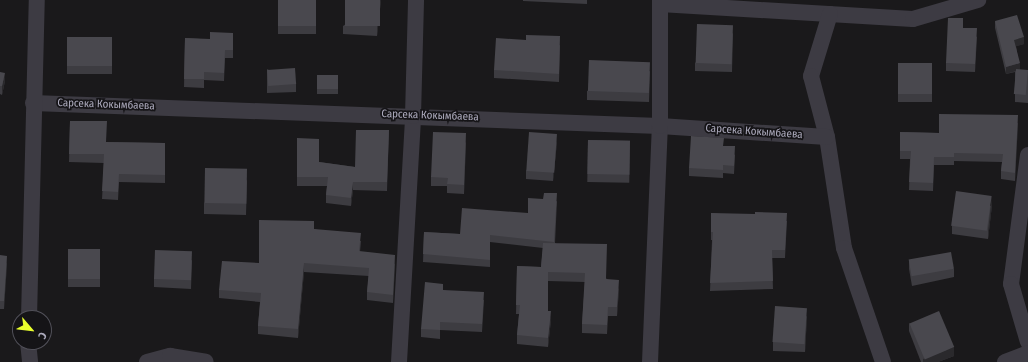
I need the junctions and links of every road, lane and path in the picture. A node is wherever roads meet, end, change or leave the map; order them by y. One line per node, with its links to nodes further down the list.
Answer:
1 (37, 0): 6 (street)
2 (416, 0): 7 (street)
3 (978, 0): 5 (street)
4 (660, 2): 5 (street); 8 (street)
5 (830, 14): 9 (street)
6 (33, 103): 7 (street, Сарсека Кокымбаева); 11 (street)
7 (413, 116): 8 (street, Сарсека Кокымбаева); 18 (street)
8 (660, 126): 9 (street, Сарсека Кокымбаева); 19 (street)
9 (827, 136): 20 (street)
10 (1028, 156): 12 (street)
11 (28, 310)
12 (1028, 342)
13 (29, 350): 15 (street)
14 (1028, 353): 21 (street)
15 (30, 362)
16 (147, 362): 17 (street)
17 (206, 362)
18 (399, 362)
19 (650, 362)
20 (883, 362)
21 (1005, 362)

